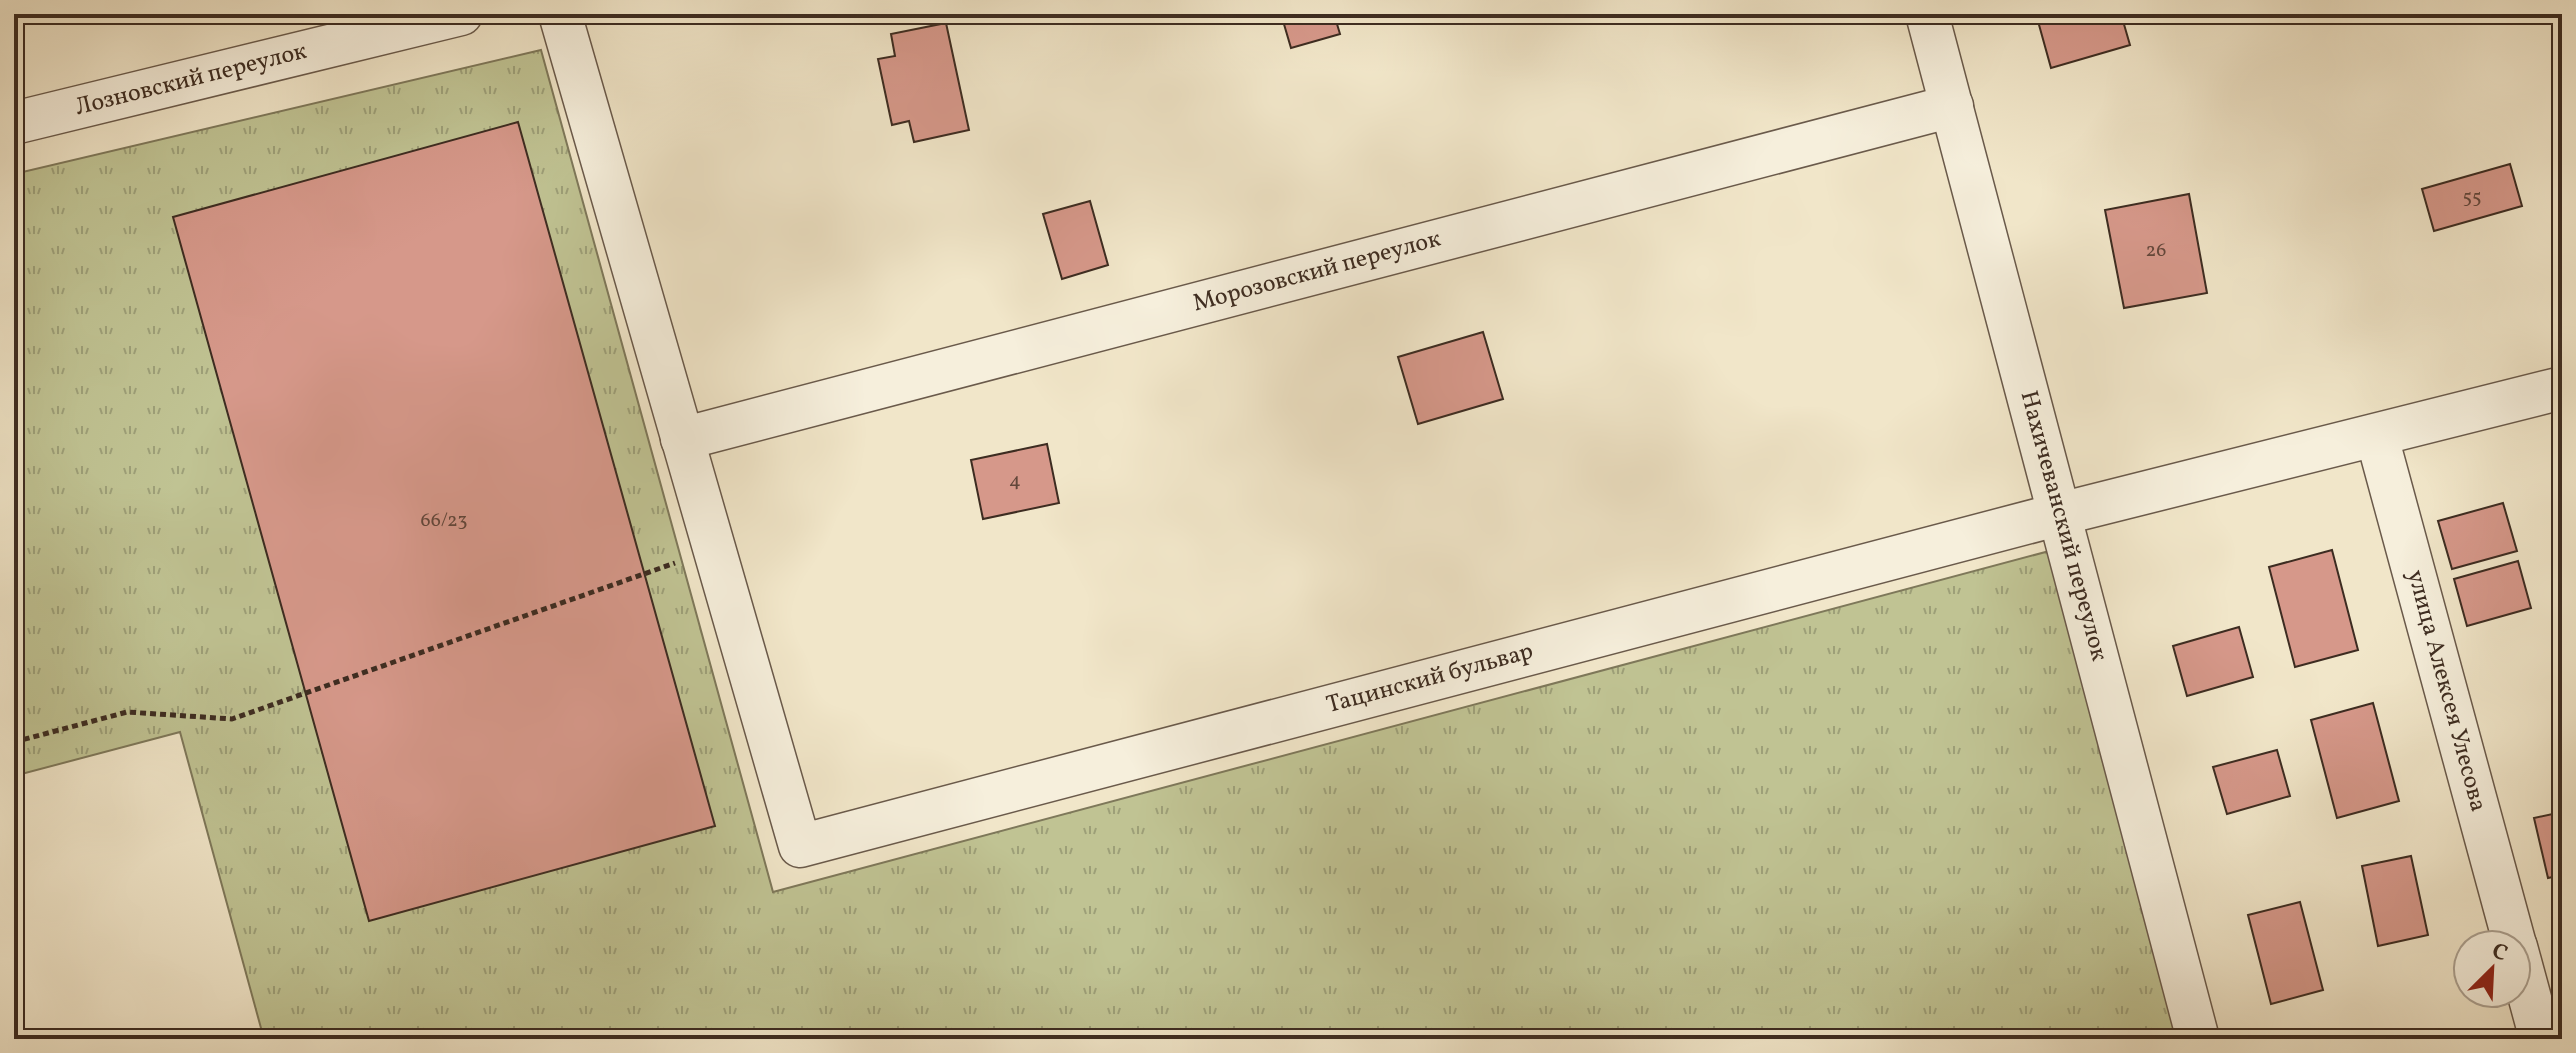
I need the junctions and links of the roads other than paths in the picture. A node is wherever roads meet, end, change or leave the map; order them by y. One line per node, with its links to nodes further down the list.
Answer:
1 (461, 14): 5 (street, Лозновский переулок)
2 (560, 14): 8 (street)
3 (1927, 14): 4 (street, Нахичеванский переулок)
4 (1952, 106): 8 (street, Морозовский переулок); 9 (street, Нахичеванский переулок)
5 (14, 123)
6 (2562, 388): 7 (street, Тацинский бульвар)
7 (2377, 437): 9 (street, Тацинский бульвар); 10 (street, улица Алексея Улесова)
8 (682, 439): 9 (street, Тацинский бульвар)
9 (2060, 514): 12 (street, Нахичеванский переулок)
10 (2511, 929)
11 (2532, 1006): 13 (street, улица Алексея Улесова)
12 (2198, 1039)
13 (2541, 1039)

